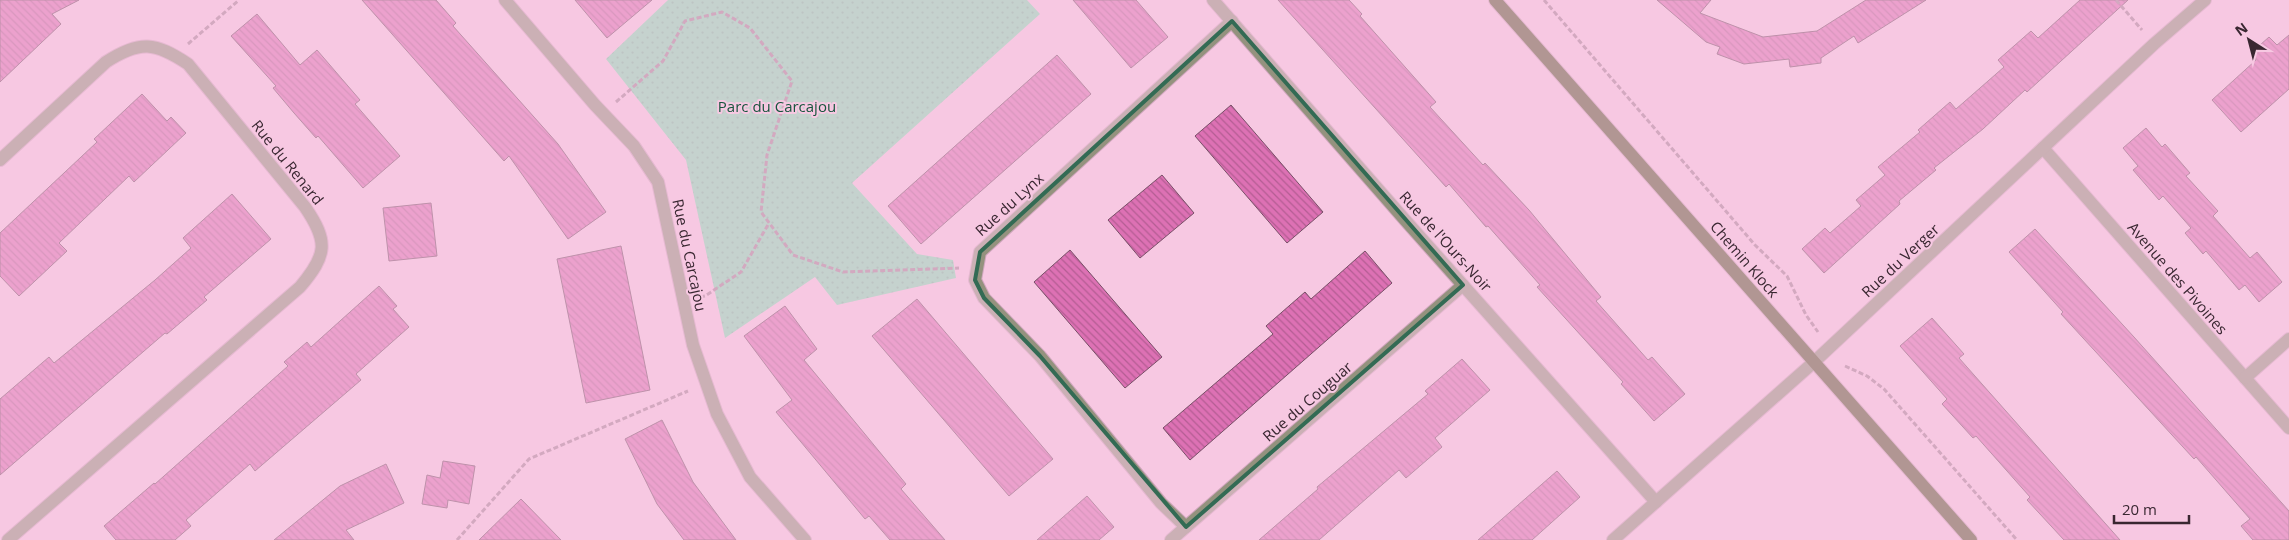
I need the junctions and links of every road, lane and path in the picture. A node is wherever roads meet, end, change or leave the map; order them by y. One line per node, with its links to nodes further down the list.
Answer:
1 (239, 0): 10 (path)
2 (505, 0): 11 (street, Rue du Carcajou)
3 (1213, 0): 8 (street, Rue de l'Ours-Noir)
4 (1495, 0): 20 (main road, Chemin Klock)
5 (1544, 0): 18 (path)
6 (2116, 0): 9 (path)
7 (2205, 0): 9 (street, Rue du Verger)
8 (1232, 21): 15 (street, Rue du Lynx); 16 (street, Rue de l'Ours-Noir)
9 (2154, 44): 12 (street, Rue du Verger)
10 (175, 55): 13 (street, Rue du Renard); 27 (street, Rue du Renard)
11 (602, 112): 14 (path); 17 (street, Rue du Carcajou)
12 (2044, 148): 20 (street, Rue du Verger); 22 (street, Avenue des Pivoines)
13 (0, 160)
14 (769, 223): 15 (path); 17 (path)
15 (977, 268): 26 (street)
16 (1463, 286): 25 (street, Rue de l'Ours-Noir); 26 (street, Rue du Couguar)
17 (683, 300): 23 (street, Rue du Carcajou)
18 (1806, 314)
19 (2289, 339): 22 (street)
20 (1814, 362): 25 (street, Rue du Verger); 32 (main road, Chemin Klock)
21 (1844, 366): 33 (path)
22 (2245, 378): 24 (street, Avenue des Pivoines)
23 (706, 385): 28 (path); 29 (street, Rue du Carcajou)
24 (2289, 428)
25 (1656, 502): 31 (street, Rue du Verger)
26 (1186, 527): 30 (street, Rue du Couguar)
27 (8, 540)
28 (457, 540)
29 (806, 540)
30 (1171, 540)
31 (1613, 540)
32 (1971, 540)
33 (2016, 540)

